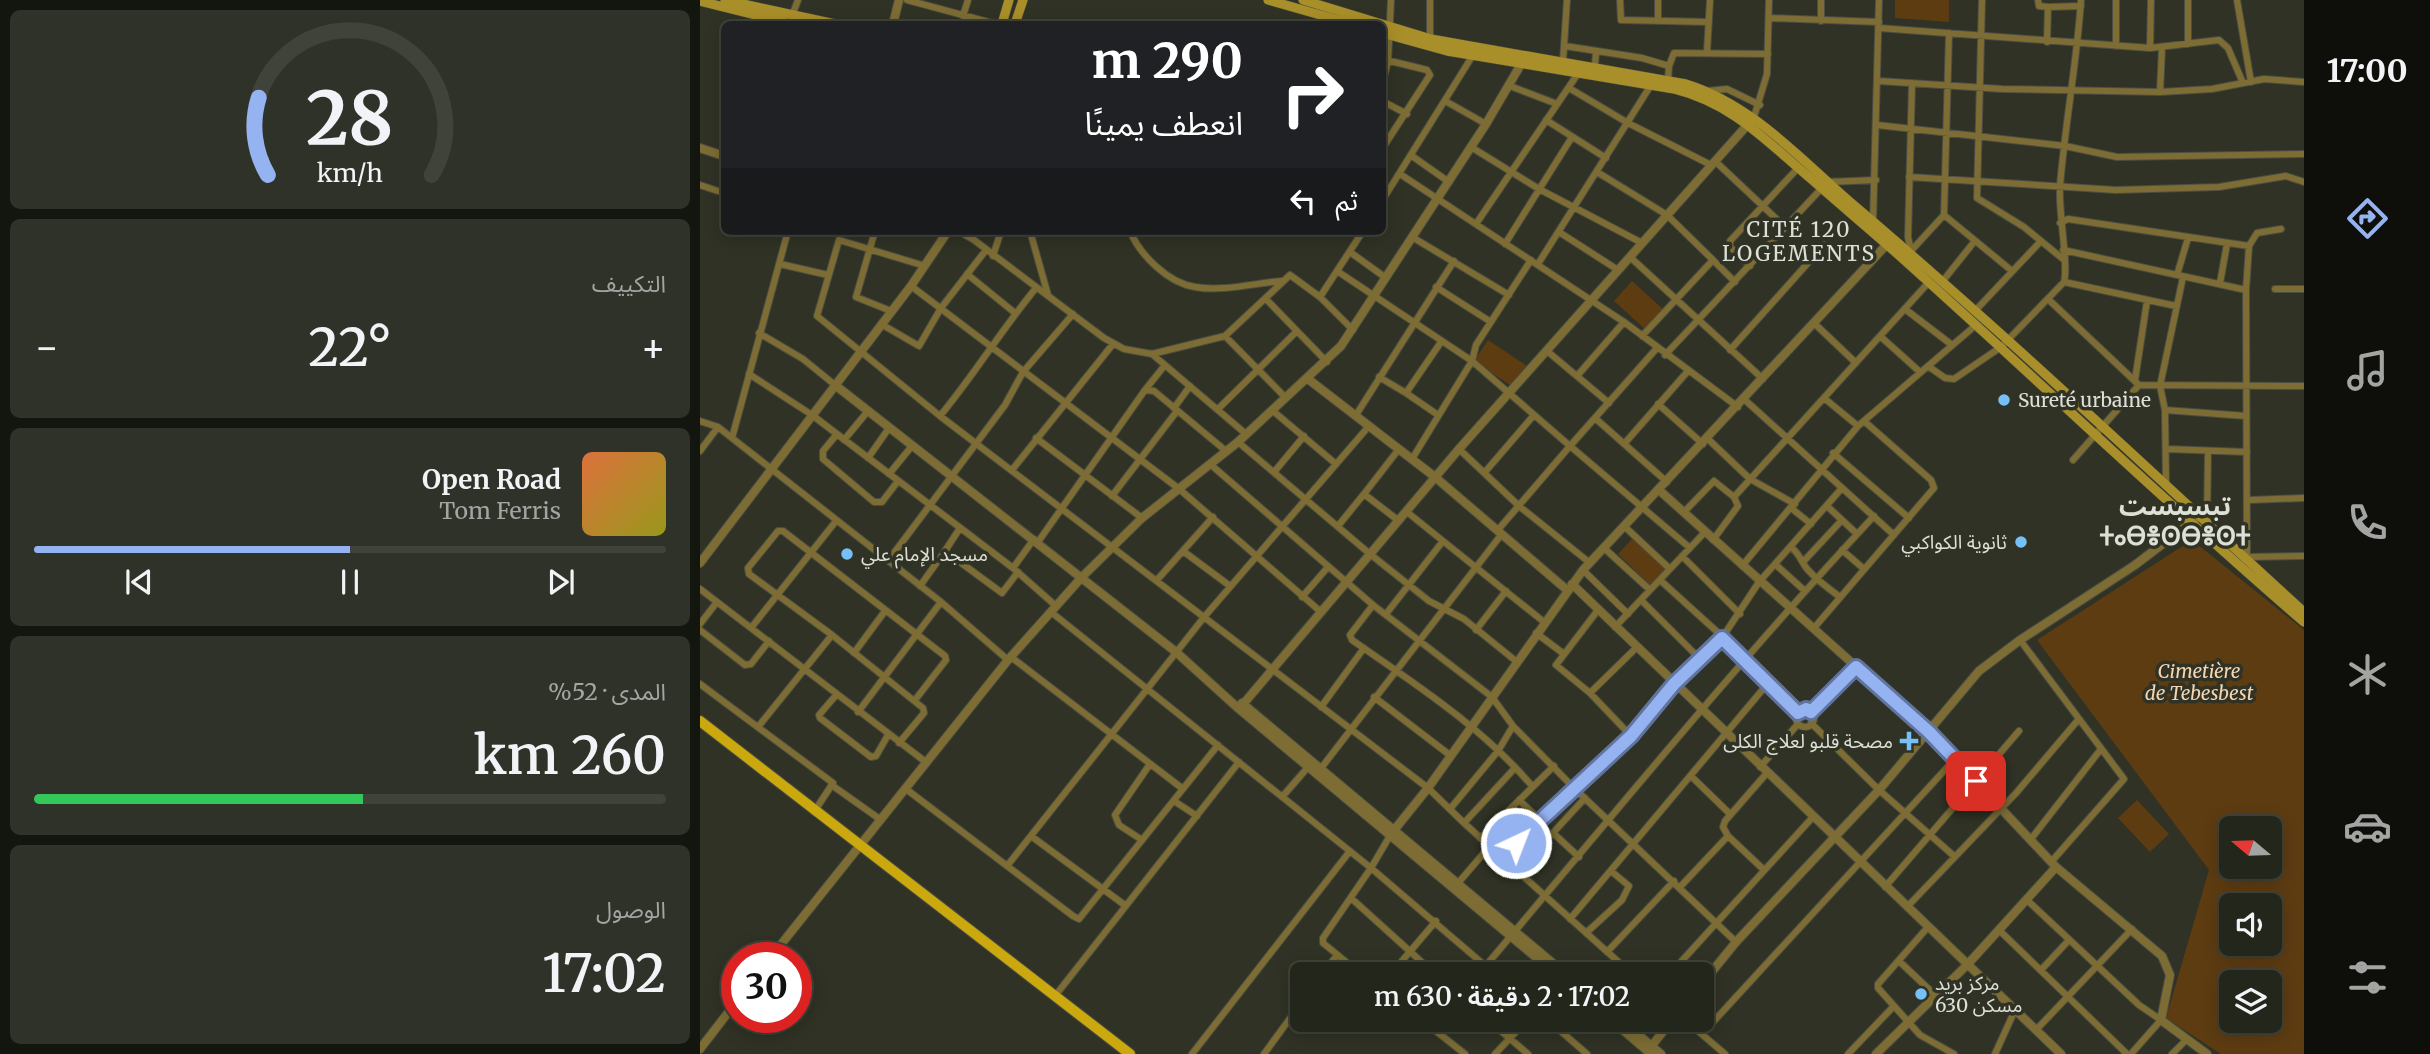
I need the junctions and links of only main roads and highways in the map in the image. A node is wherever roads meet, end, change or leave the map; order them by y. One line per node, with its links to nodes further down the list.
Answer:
1 (725, 0): 8 (main road)
2 (1009, 0): 10 (main road)
3 (1023, 0): 11 (main road)
4 (1268, 0): 7 (main road)
5 (1303, 0): 7 (main road)
6 (700, 1): 9 (main road)
7 (1318, 9): 12 (main road); 13 (main road)
8 (791, 20)
9 (767, 21)
10 (1003, 21)
11 (1016, 21)
12 (1345, 21)
13 (1354, 21)
14 (1387, 32): 15 (main road)
15 (1430, 43): 16 (main road); 16 (main road)
16 (1524, 59): 17 (main road); 17 (main road)
17 (1751, 121): 18 (main road); 18 (main road)
18 (1824, 185): 19 (main road)
19 (1890, 241): 20 (main road); 20 (main road)
20 (2004, 345): 21 (main road)
21 (2098, 430): 22 (main road); 23 (main road)
22 (2304, 612)
23 (2304, 622)
24 (700, 721): 26 (main road)
25 (700, 727): 26 (main road)
26 (814, 811): 27 (main road)
27 (860, 846): 28 (main road); 29 (main road)
28 (1122, 1054)
29 (1130, 1054)

